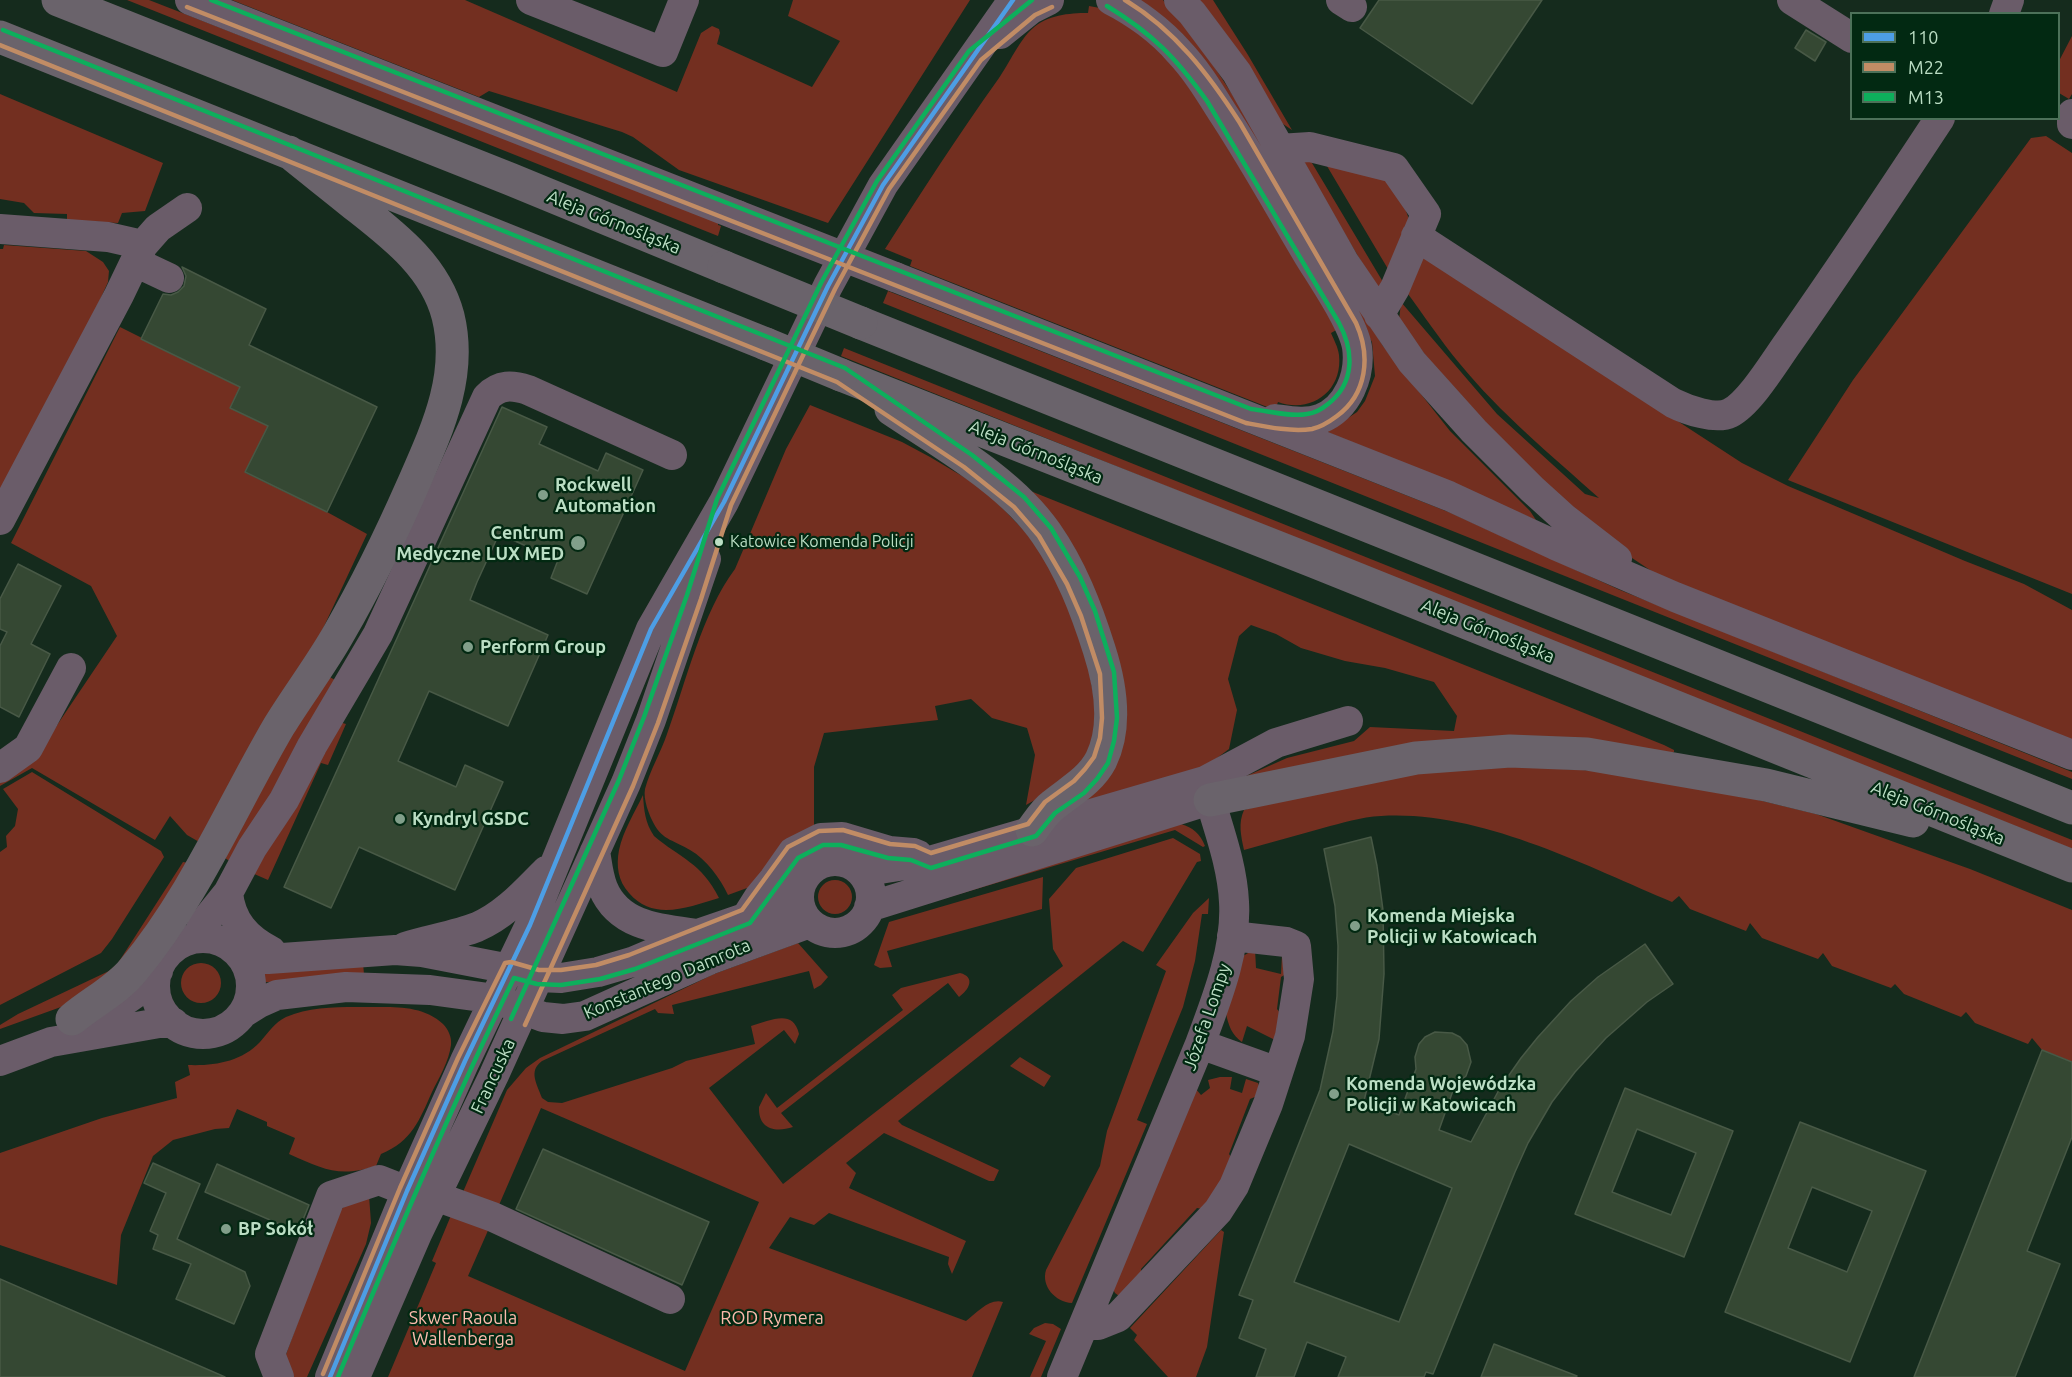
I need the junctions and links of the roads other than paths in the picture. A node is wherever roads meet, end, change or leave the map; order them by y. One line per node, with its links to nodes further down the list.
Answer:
1 (58, 0): 35 (highway, Aleja Górnośląska, bridge)
2 (190, 0): 25 (street, bridge)
3 (531, 0): 4 (street)
4 (684, 0)
5 (1012, 0): 12 (street, Francuska)
6 (1049, 0): 12 (street)
7 (1111, 0): 25 (street)
8 (1179, 0): 16 (street)
9 (1792, 0): 11 (street)
10 (0, 37): 17 (highway, Aleja Górnośląska)
11 (1850, 37)
12 (975, 55): 27 (street, Francuska)
13 (2072, 114): 15 (street)
14 (1939, 120): 20 (street)
15 (2072, 124)
16 (1279, 149): 20 (street); 23 (street)
17 (289, 152): 24 (highway, Aleja Górnośląska, bridge); 60 (highway)
18 (188, 208): 21 (street)
19 (0, 228): 21 (street)
20 (1416, 236): 23 (street)
21 (139, 254): 22 (street); 28 (street)
22 (169, 278)
23 (1379, 315): 29 (street)
24 (841, 375): 36 (highway); 37 (highway, Aleja Górnośląska)
25 (1249, 416): 29 (street)
26 (672, 456): 43 (street)
27 (724, 502): 38 (street, Francuska); 40 (street, Francuska)
28 (0, 520)
29 (1675, 597): 32 (street)
30 (71, 668): 33 (street)
31 (1348, 721): 34 (street)
32 (2072, 755)
33 (0, 768)
34 (1208, 791): 36 (street); 37 (highway); 45 (street); 49 (street, Józefa Lompy)
35 (2072, 808)
36 (1032, 830): 39 (street)
37 (2028, 849): 41 (highway, Aleja Górnośląska)
38 (595, 851): 48 (street); 55 (street, Francuska)
39 (930, 861): 42 (street); 46 (street)
40 (555, 862): 51 (street); 55 (street, Francuska)
41 (2072, 866)
42 (861, 872): 44 (street); 45 (street)
43 (228, 892): 50 (street); 52 (street); 53 (street)
44 (798, 894): 46 (street, Konstantego Damrota); 47 (street)
45 (869, 907): 47 (street)
46 (747, 916): 48 (street, Konstantego Damrota)
47 (810, 923): 57 (street, Konstantego Damrota)
48 (698, 934): 55 (street, Konstantego Damrota)
49 (1232, 936): 61 (street, Józefa Lompy); 64 (street)
50 (197, 938): 52 (street); 54 (street)
51 (395, 950): 53 (street, Konstantego Damrota); 55 (street, Konstantego Damrota)
52 (236, 951): 53 (street, Konstantego Damrota); 58 (street)
53 (294, 957)
54 (158, 971): 59 (street); 60 (street)
55 (524, 973): 57 (street, Francuska)
56 (451, 993): 57 (street, Konstantego Damrota); 58 (street, Konstantego Damrota); 63 (street)
57 (510, 1004): 63 (street, Francuska); 65 (street, Francuska)
58 (243, 1013): 59 (street)
59 (174, 1023): 60 (street)
60 (62, 1031): 62 (street)
61 (1200, 1044): 64 (street); 67 (street, Józefa Lompy)
62 (0, 1061)
63 (465, 1061): 65 (street, Francuska)
64 (1278, 1072): 67 (street)
65 (421, 1194): 66 (street); 68 (street); 69 (street, Francuska); 70 (street)
66 (670, 1299)
67 (1084, 1324): 71 (street, Józefa Lompy)
68 (279, 1377)
69 (330, 1377)
70 (355, 1377)
71 (1062, 1377)

